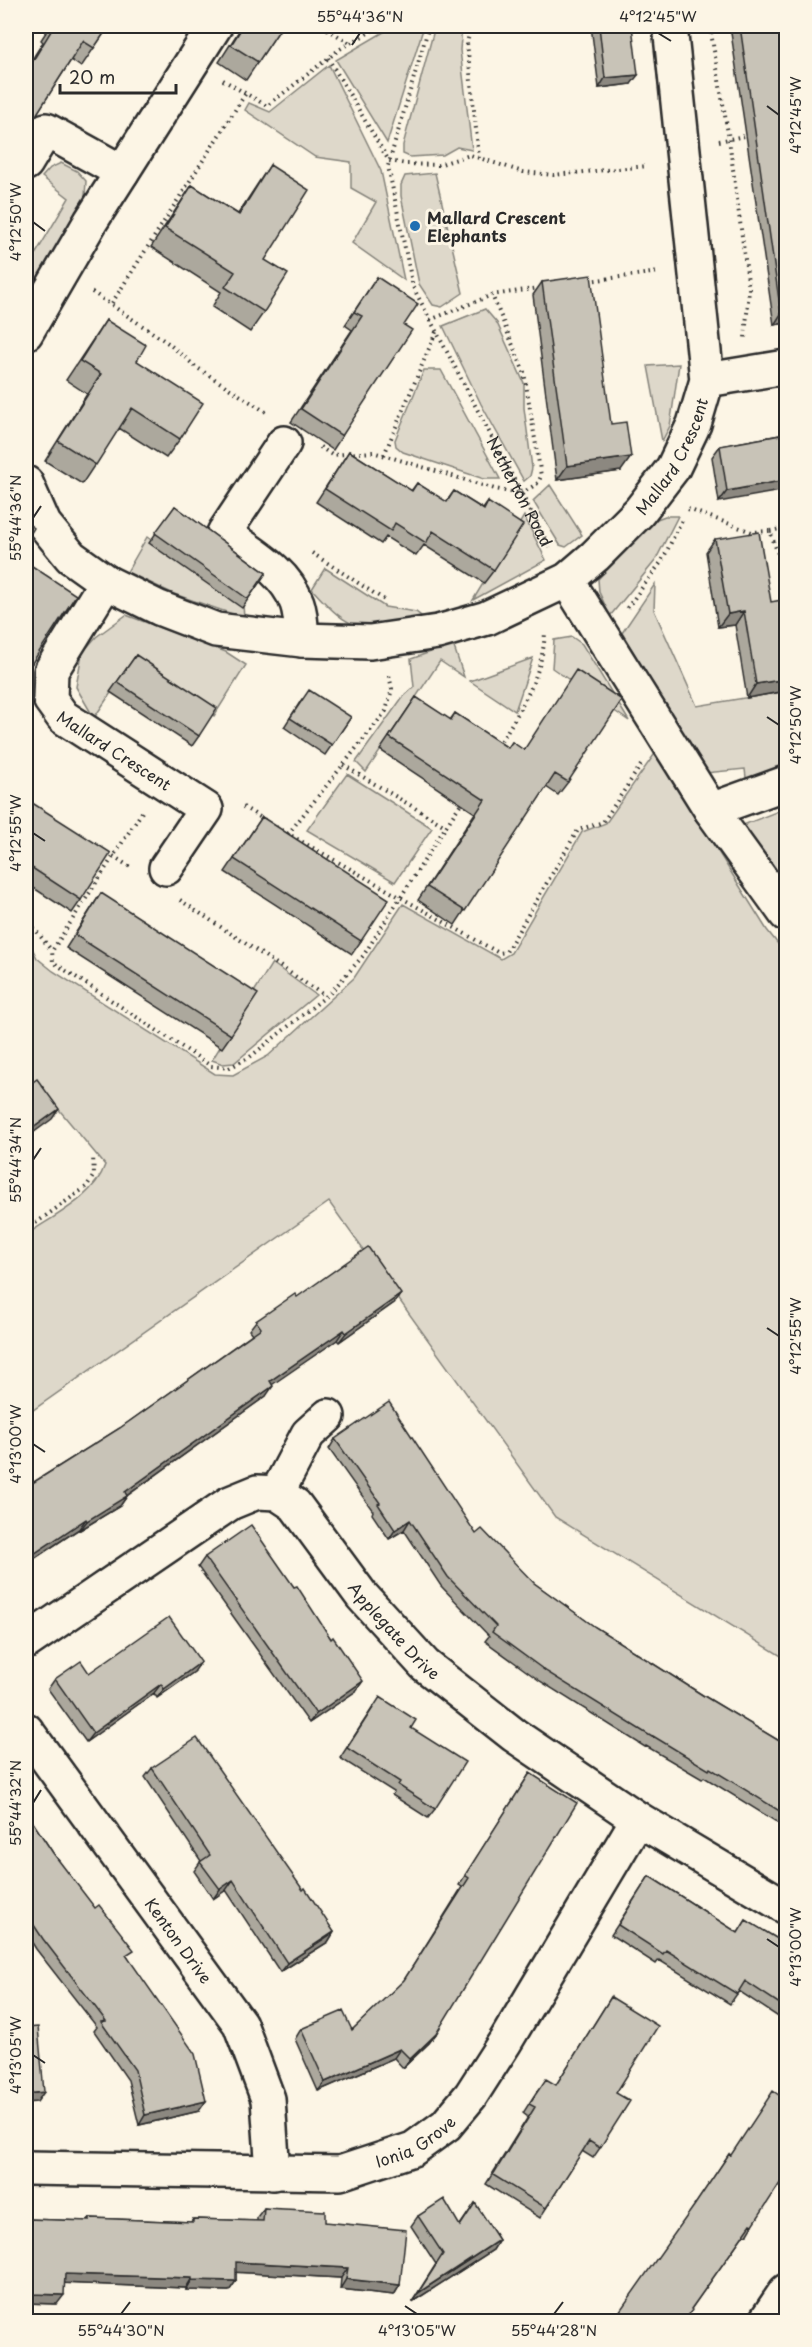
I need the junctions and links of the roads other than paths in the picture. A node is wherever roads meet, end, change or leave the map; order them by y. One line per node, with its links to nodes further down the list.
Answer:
1 (215, 26): 4 (street)
2 (670, 26): 7 (street, Mallard Crescent)
3 (26, 164): 4 (street)
4 (122, 172): 5 (street)
5 (26, 333)
6 (786, 367): 7 (street)
7 (707, 380): 11 (street, Mallard Crescent)
8 (289, 434): 12 (street)
9 (26, 483): 10 (street, Mallard Crescent)
10 (106, 582): 12 (street, Mallard Crescent); 15 (street, Mallard Crescent)
11 (557, 585): 12 (street, Mallard Crescent); 14 (street)
12 (302, 640)
13 (786, 783): 14 (street)
14 (711, 810): 16 (street)
15 (166, 868)
16 (786, 914)
17 (328, 1416): 18 (street)
18 (277, 1493): 19 (street); 21 (street, Applegate Drive)
19 (26, 1642)
20 (26, 1730): 24 (street, Kenton Drive)
21 (638, 1819): 22 (street, Applegate Drive); 24 (street, Ionia Grove)
22 (786, 1906)
23 (26, 2168): 24 (street, Ionia Grove)
24 (273, 2173)
25 (786, 2291): 26 (street)
26 (765, 2322)

